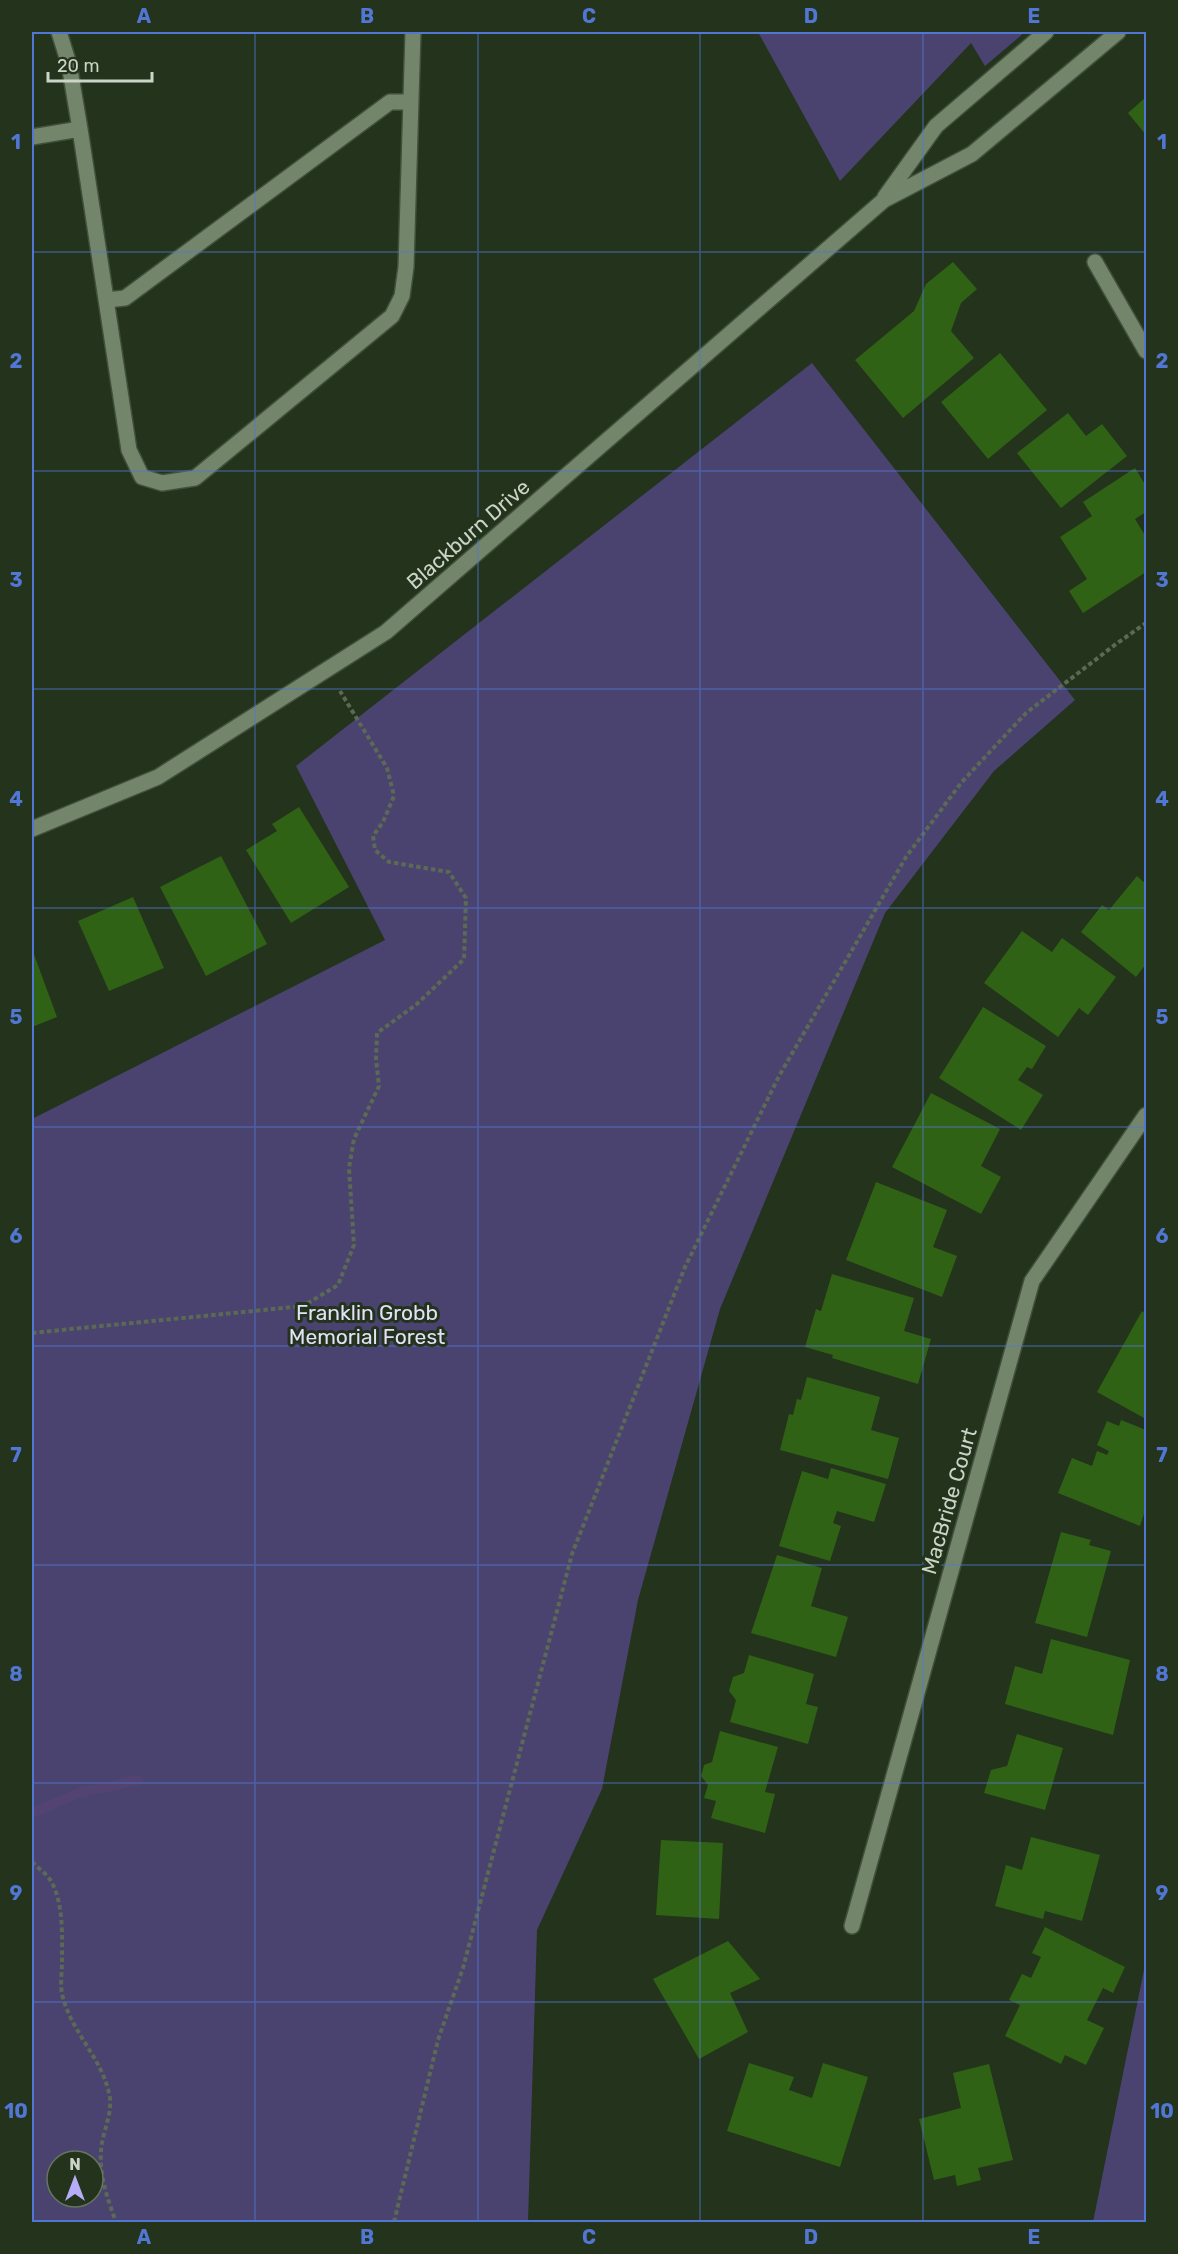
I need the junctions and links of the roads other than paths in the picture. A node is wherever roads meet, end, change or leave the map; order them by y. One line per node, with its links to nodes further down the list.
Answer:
1 (59, 32): 6 (street)
2 (413, 32): 5 (street)
3 (1046, 32): 8 (street, Blackburn Drive)
4 (1118, 32): 8 (street, Blackburn Drive)
5 (411, 102): 10 (street); 10 (street)
6 (80, 129): 7 (street); 10 (street)
7 (32, 137)
8 (884, 200): 12 (street, Blackburn Drive)
9 (1095, 262): 11 (street)
10 (106, 300)
11 (1146, 351)
12 (32, 829)
13 (1146, 1115): 14 (street, MacBride Court)
14 (852, 1926)

